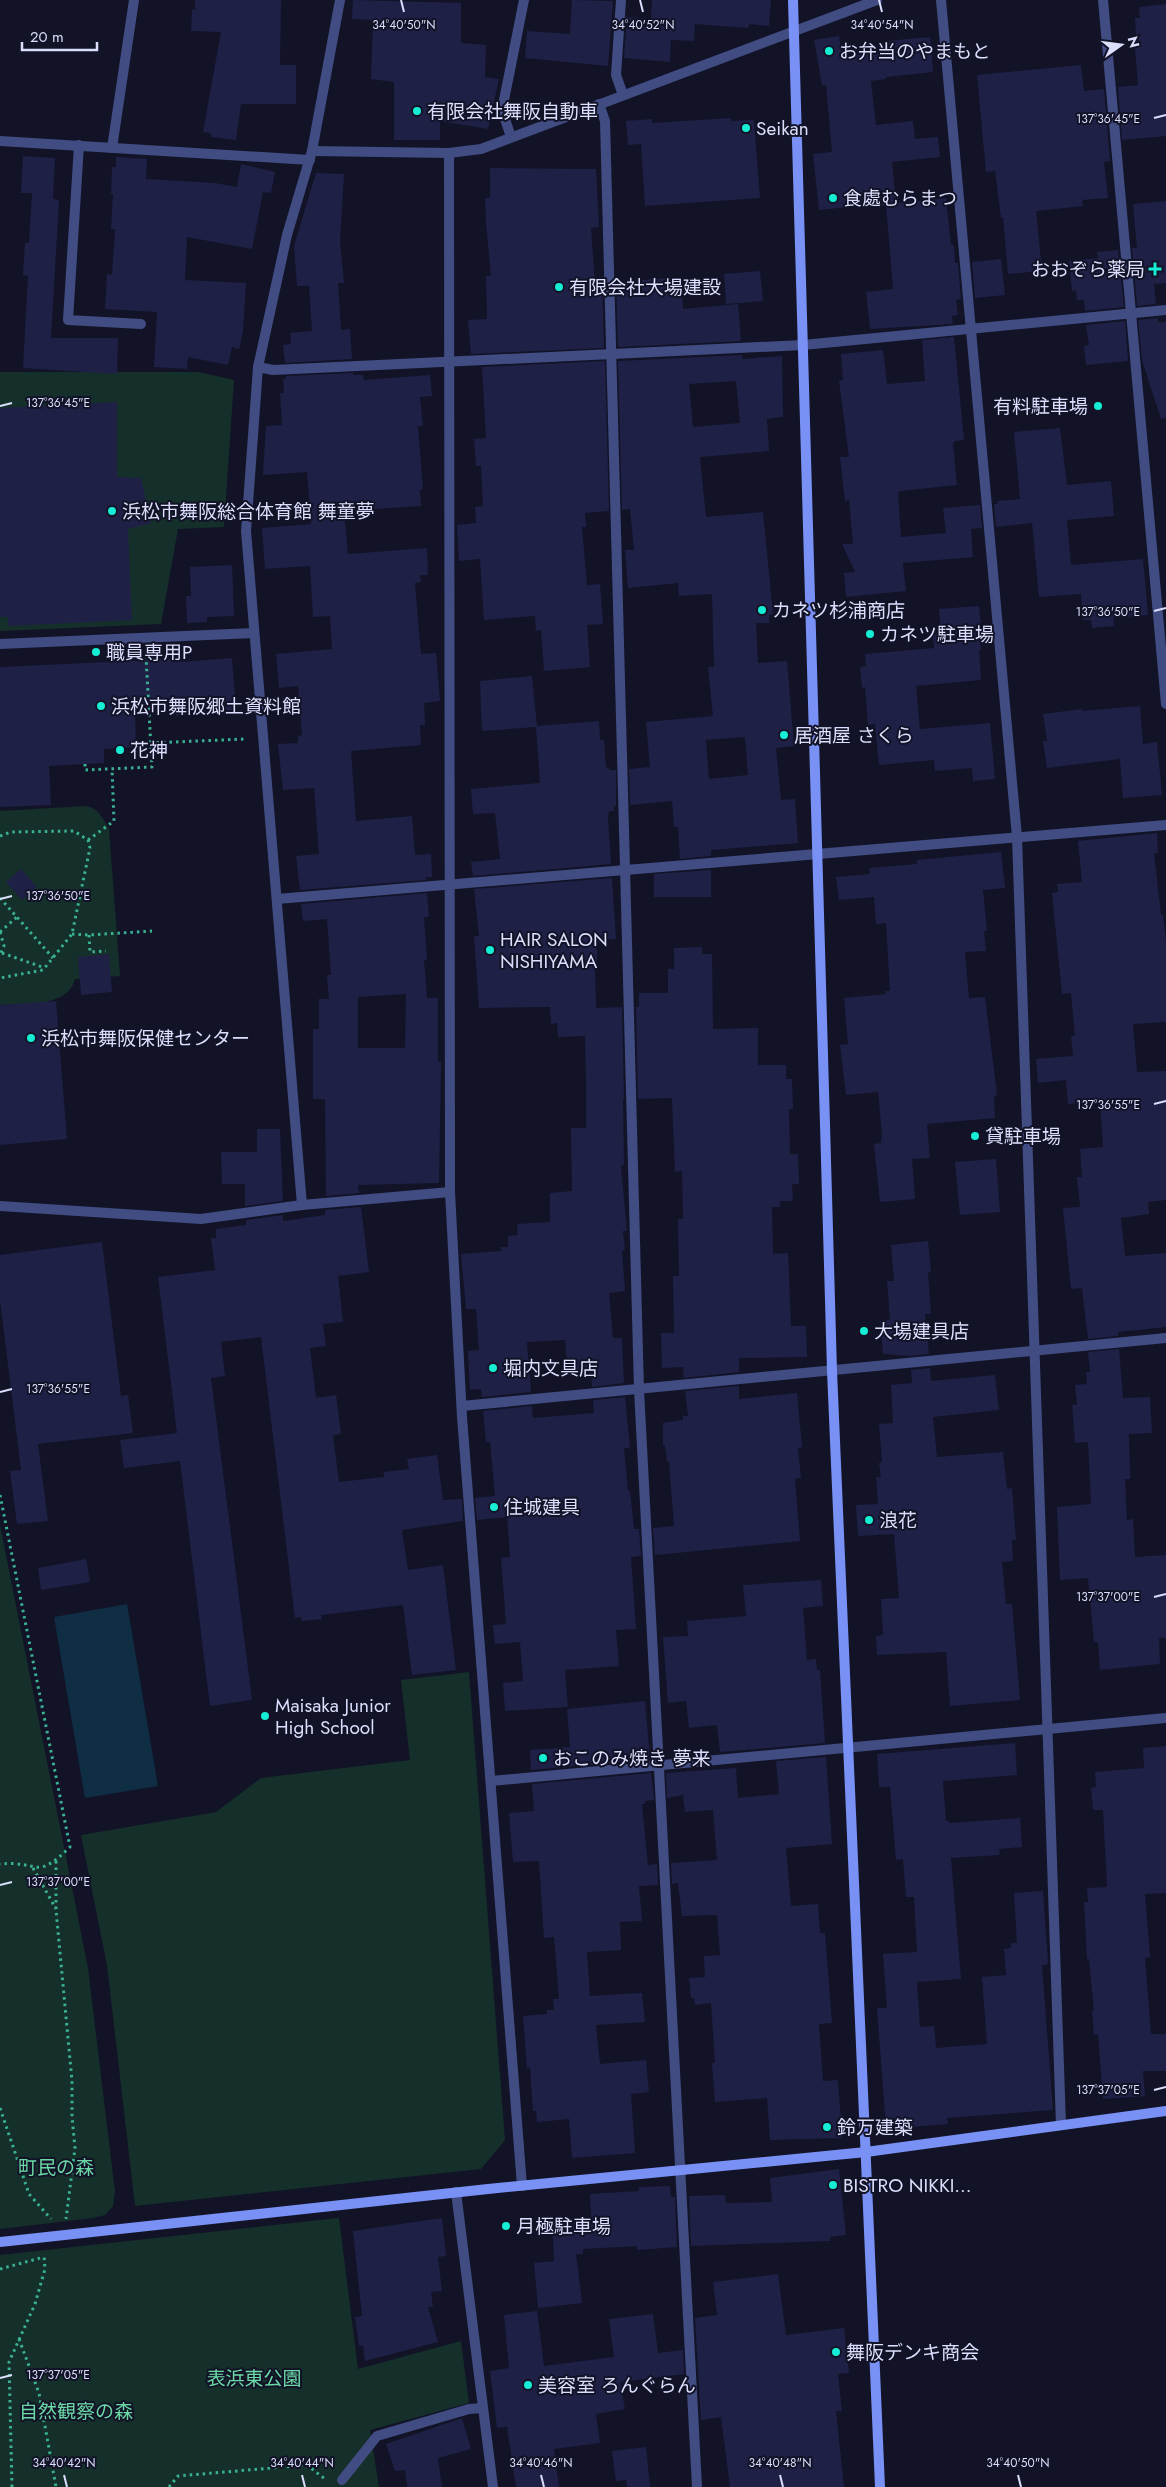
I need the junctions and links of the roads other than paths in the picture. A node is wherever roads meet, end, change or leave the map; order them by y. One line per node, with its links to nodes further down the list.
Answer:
1 (134, 0): 15 (street)
2 (340, 0): 17 (street)
3 (524, 0): 12 (street)
4 (621, 0): 10 (street)
5 (793, 0): 9 (street)
6 (877, 0): 9 (street)
7 (941, 0): 21 (street)
8 (1103, 0): 19 (street)
9 (795, 31): 10 (street); 22 (street)
10 (623, 95): 11 (street)
11 (599, 104): 12 (street); 23 (street)
12 (511, 137): 16 (street)
13 (0, 141): 14 (street)
14 (79, 145): 15 (street); 20 (street)
15 (112, 148): 17 (street)
16 (449, 153): 17 (street); 24 (street)
17 (311, 156): 25 (street)
18 (1166, 310): 19 (street)
19 (1131, 313): 21 (street); 28 (street)
20 (141, 324)
21 (970, 329): 22 (street); 30 (street)
22 (803, 345): 23 (street); 31 (street)
23 (611, 354): 24 (street); 32 (street)
24 (450, 362): 25 (street); 33 (street)
25 (258, 367): 26 (street)
26 (254, 633): 27 (street); 34 (street)
27 (0, 644)
28 (1166, 704)
29 (1166, 825): 30 (street)
30 (1017, 837): 31 (street); 39 (street)
31 (817, 854): 32 (street); 40 (street)
32 (625, 870): 33 (street); 41 (street)
33 (450, 884): 34 (street); 35 (street)
34 (277, 899): 36 (street)
35 (450, 1192): 36 (street); 42 (street)
36 (302, 1205): 37 (street)
37 (0, 1206)
38 (1166, 1338): 39 (street)
39 (1036, 1351): 40 (street); 44 (street)
40 (832, 1371): 41 (street); 45 (street)
41 (639, 1390): 42 (street); 46 (street)
42 (462, 1406): 47 (street)
43 (1166, 1718): 44 (street)
44 (1047, 1729): 45 (street); 49 (street)
45 (848, 1748): 46 (street); 50 (street)
46 (660, 1766): 47 (street); 51 (street)
47 (491, 1781): 52 (street)
48 (1166, 2111): 49 (street)
49 (1061, 2126): 50 (street)
50 (866, 2152): 51 (street); 59 (street)
51 (682, 2170): 52 (street); 58 (street)
52 (522, 2186): 53 (street)
53 (456, 2192): 54 (street); 55 (street)
54 (0, 2242)
55 (483, 2408): 56 (street); 57 (street)
56 (342, 2480)
57 (492, 2487)
58 (697, 2487)
59 (880, 2487)

